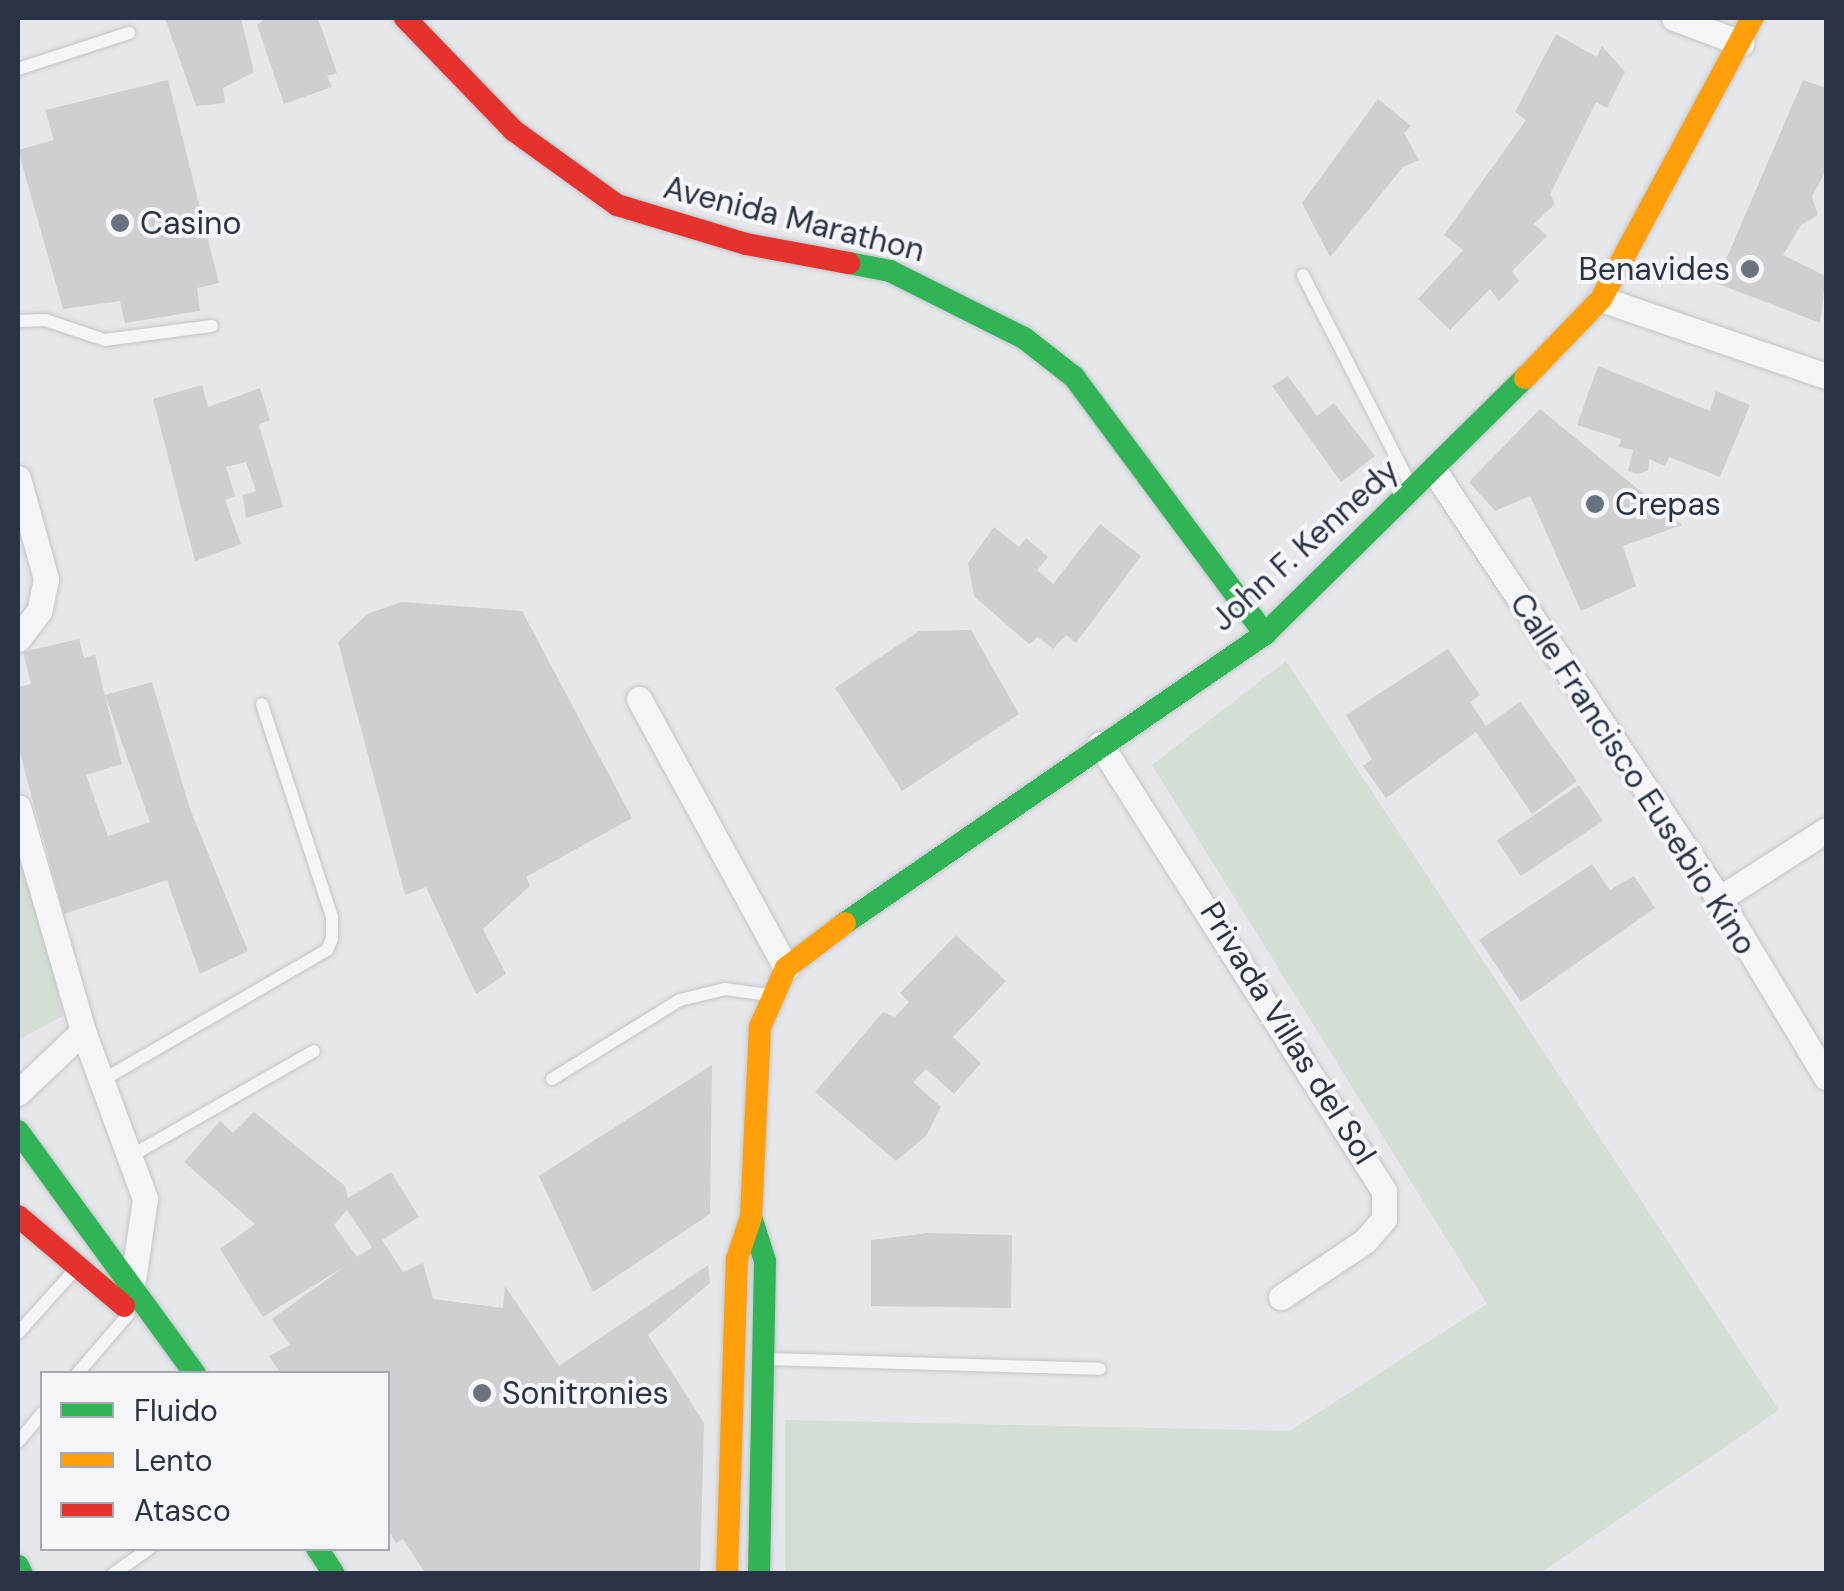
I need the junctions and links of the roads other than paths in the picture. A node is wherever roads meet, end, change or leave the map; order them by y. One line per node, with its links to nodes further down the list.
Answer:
1 (405, 18): 15 (main road, Avenida Marathon)
2 (1674, 18): 5 (street)
3 (1752, 18): 5 (main road, John F. Kennedy)
4 (129, 33): 6 (lane)
5 (1741, 43): 8 (main road, John F. Kennedy)
6 (18, 69)
7 (1303, 275): 14 (lane)
8 (1601, 299): 11 (street); 12 (main road, John F. Kennedy)
9 (18, 322): 10 (lane)
10 (212, 326)
11 (1825, 372)
12 (1435, 472): 14 (main road, John F. Kennedy); 22 (street, Calle Francisco Eusebio Kino)
13 (18, 478): 16 (street)
14 (1414, 492): 15 (main road, John F. Kennedy)
15 (1265, 634): 19 (main road, John F. Kennedy)
16 (18, 639)
17 (639, 700): 23 (street)
18 (262, 704): 29 (lane)
19 (1100, 744): 23 (main road, John F. Kennedy); 37 (street, Privada Villas del Sol)
20 (18, 807): 25 (street)
21 (1826, 830): 22 (street)
22 (1719, 899): 28 (street, Calle Francisco Eusebio Kino)
23 (786, 968): 24 (main road, John F. Kennedy)
24 (770, 996): 27 (lane); 34 (main road, John F. Kennedy)
25 (83, 1031): 29 (street); 30 (street)
26 (314, 1051): 32 (lane)
27 (552, 1078)
28 (1826, 1078)
29 (101, 1082): 32 (street)
30 (18, 1093)
31 (18, 1132): 36 (main road)
32 (129, 1157): 36 (street)
33 (18, 1216): 35 (main road)
34 (750, 1217): 40 (main road); 41 (main road)
35 (79, 1265): 38 (main road); 39 (lane)
36 (133, 1280): 44 (main road)
37 (1280, 1297)
38 (131, 1312): 43 (lane); 44 (main road)
39 (18, 1334)
40 (734, 1357): 41 (lane); 53 (main road)
41 (763, 1358): 42 (lane); 54 (main road)
42 (1100, 1369)
43 (80, 1371)
44 (194, 1371)
45 (40, 1415): 46 (lane)
46 (18, 1442)
47 (146, 1551): 51 (lane)
48 (318, 1551): 52 (main road)
49 (18, 1566): 50 (main road)
50 (22, 1574)
51 (113, 1574)
52 (334, 1574)
53 (727, 1574)
54 (760, 1574)

